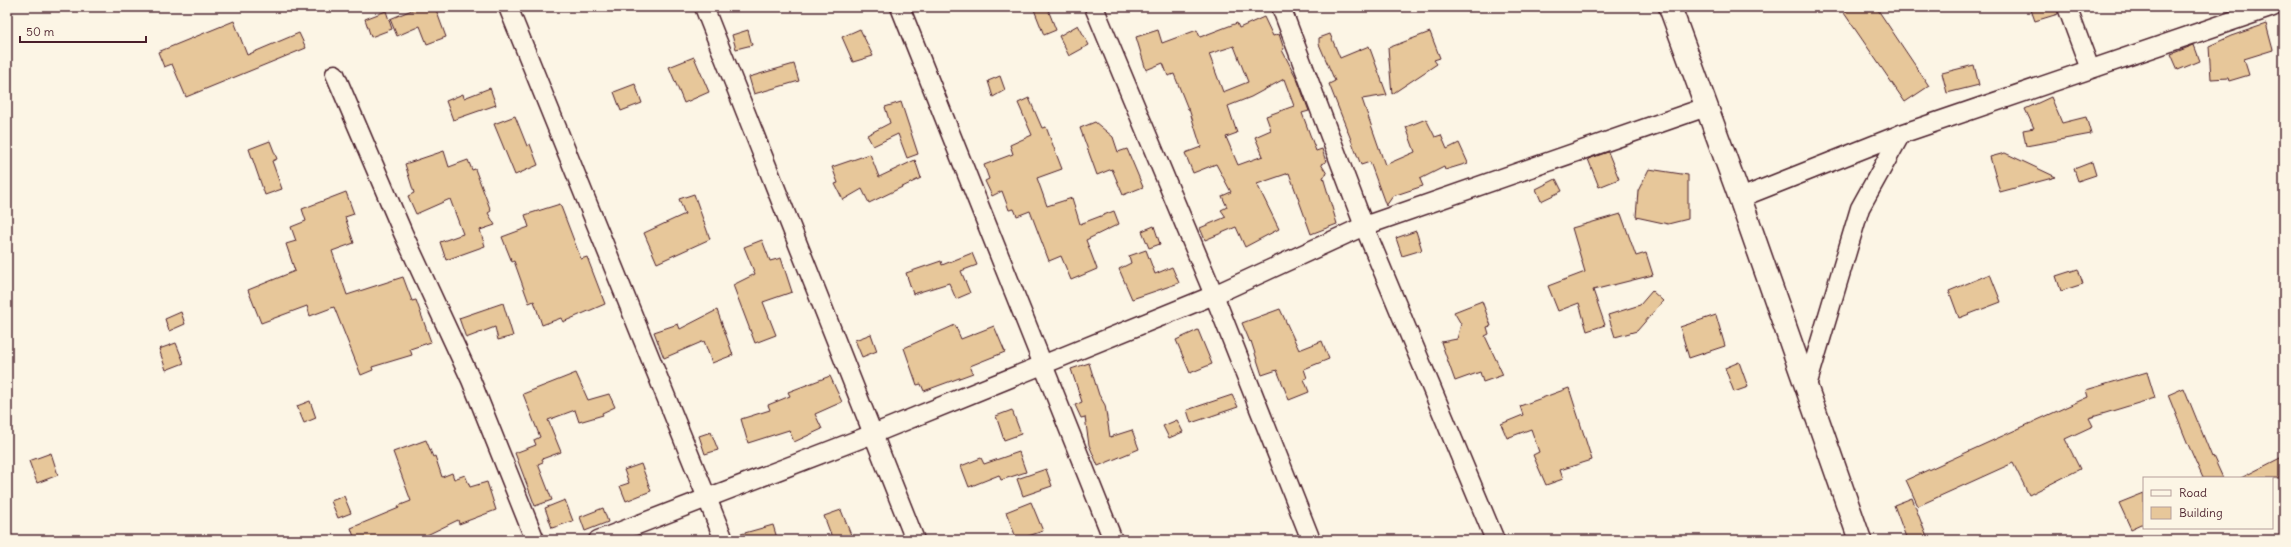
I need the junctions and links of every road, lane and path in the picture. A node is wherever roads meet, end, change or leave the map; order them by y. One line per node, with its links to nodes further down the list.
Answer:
1 (508, 7): 19 (street)
2 (704, 7): 18 (street)
3 (900, 7): 16 (street)
4 (1094, 7): 15 (street)
5 (1281, 7): 14 (street)
6 (1670, 7): 11 (main road)
7 (2273, 7): 9 (street)
8 (2070, 9): 9 (street)
9 (2090, 69): 12 (street)
10 (335, 74): 20 (street)
11 (1706, 107): 13 (main road); 14 (street)
12 (1901, 134): 13 (street); 17 (street)
13 (1740, 198): 17 (main road)
14 (1364, 226): 15 (street); 26 (street)
15 (1214, 295): 16 (street); 25 (street)
16 (1042, 366): 18 (street); 24 (street)
17 (1806, 389): 27 (main road)
18 (873, 434): 19 (street); 23 (street)
19 (708, 498): 21 (street); 22 (street)
20 (535, 540)
21 (598, 540)
22 (724, 540)
23 (915, 540)
24 (1113, 540)
25 (1312, 540)
26 (1495, 540)
27 (1860, 540)

